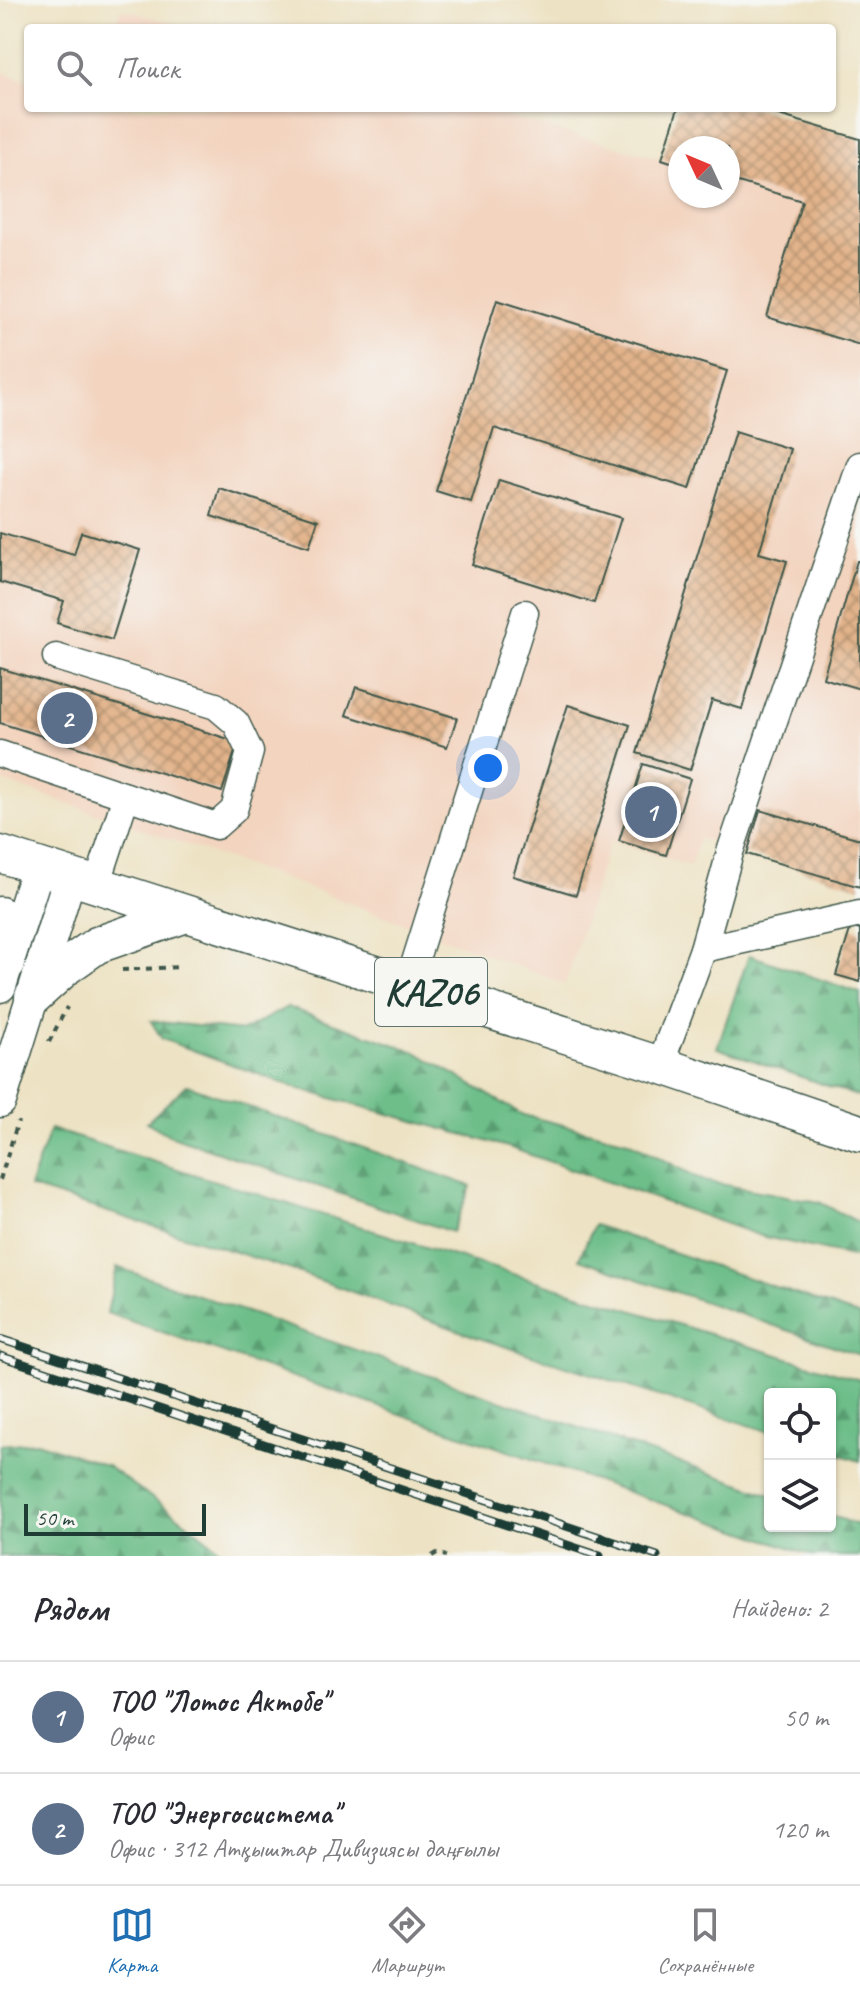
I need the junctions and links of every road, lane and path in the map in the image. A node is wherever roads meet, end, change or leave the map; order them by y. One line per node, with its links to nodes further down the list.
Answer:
1 (860, 465): 11 (lane)
2 (525, 613): 15 (lane)
3 (56, 657): 5 (lane)
4 (0, 754): 5 (lane)
5 (126, 796): 7 (lane)
6 (0, 854): 7 (highway, KАZ06)
7 (68, 876): 8 (highway, KАZ06); 14 (main road)
8 (186, 914): 14 (highway); 15 (highway, KАZ06)
9 (860, 914): 11 (lane)
10 (0, 915): 14 (highway)
11 (703, 949): 18 (lane)
12 (179, 967): 13 (path)
13 (115, 970)
14 (13, 982): 19 (main road)
15 (408, 984): 18 (highway, KАZ06)
16 (68, 1004): 17 (path)
17 (44, 1053)
18 (660, 1065): 20 (highway, KАZ06)
19 (9, 1111): 21 (path)
20 (860, 1133)
21 (0, 1180)
22 (432, 1556): 23 (path)
23 (446, 1556)

